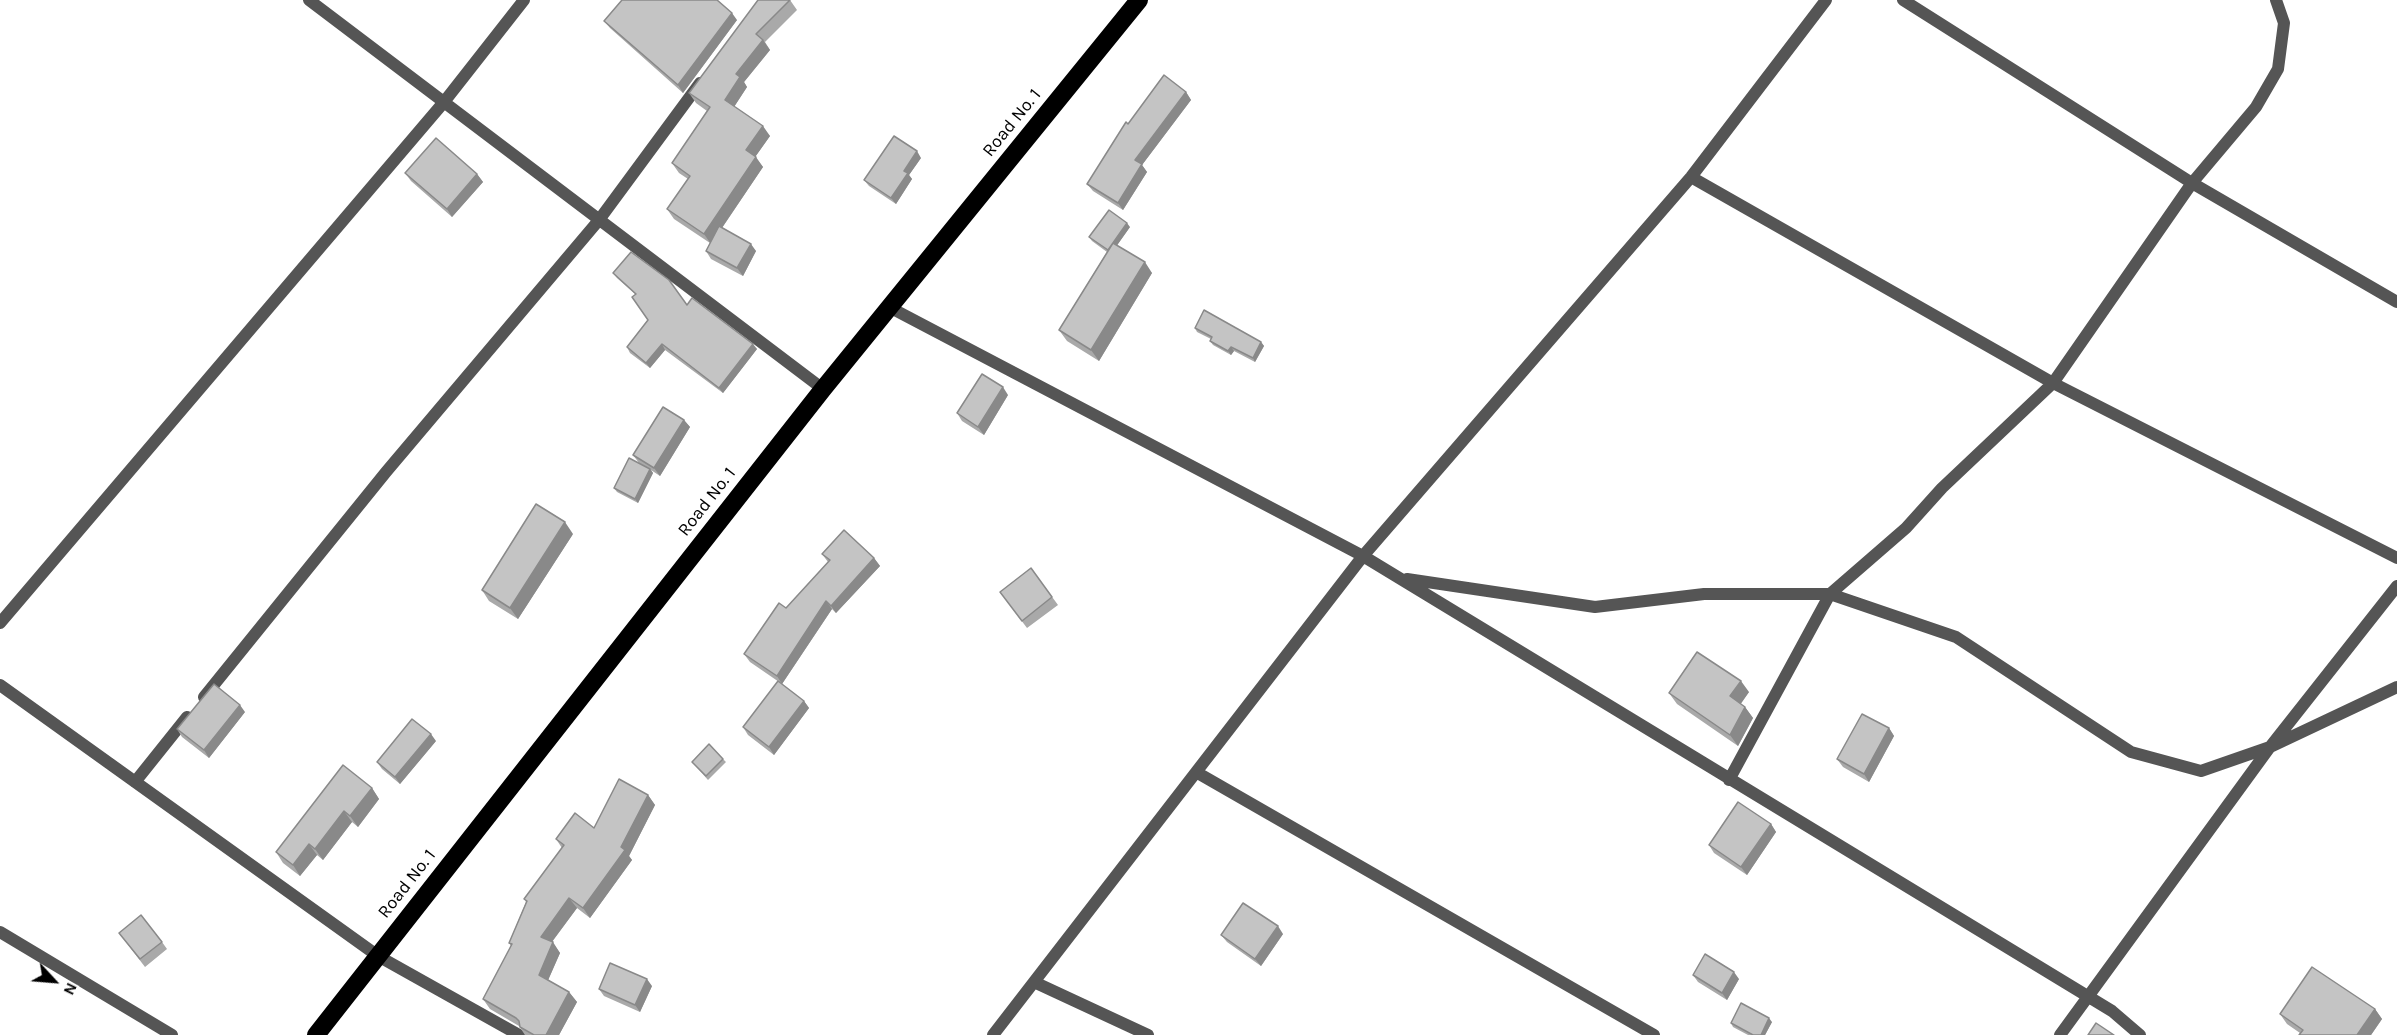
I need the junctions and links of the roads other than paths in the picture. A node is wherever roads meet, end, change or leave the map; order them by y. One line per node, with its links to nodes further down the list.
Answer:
1 (309, 0): 8 (street)
2 (524, 0): 8 (street)
3 (1139, 0): 13 (highway, Road No. 1)
4 (1826, 0): 9 (street)
5 (1903, 0): 10 (street)
6 (2276, 0): 10 (street)
7 (705, 75): 11 (street)
8 (444, 102): 11 (street); 21 (street)
9 (1691, 177): 14 (street); 16 (street)
10 (2192, 183): 12 (street); 14 (street)
11 (599, 220): 15 (street); 27 (street)
12 (2397, 302)
13 (889, 307): 15 (highway, Road No. 1); 16 (street)
14 (2054, 383): 17 (street); 20 (street)
15 (823, 389): 29 (highway, Road No. 1)
16 (1363, 556): 18 (street); 25 (street)
17 (2397, 558)
18 (1400, 578): 20 (street); 26 (street)
19 (2397, 586): 24 (street)
20 (1830, 594): 24 (street); 26 (street)
21 (0, 623)
22 (0, 685): 27 (street)
23 (2397, 687): 24 (street)
24 (2270, 747): 31 (street)
25 (1196, 772): 30 (street); 37 (street)
26 (1729, 780): 31 (street)
27 (135, 782): 29 (street)
28 (0, 932): 32 (street)
29 (378, 956): 33 (highway, Road No. 1); 34 (street)
30 (1034, 982): 35 (street); 36 (street)
31 (2089, 998): 38 (street); 39 (street)
32 (172, 1035)
33 (316, 1035)
34 (519, 1035)
35 (993, 1035)
36 (1148, 1035)
37 (1654, 1035)
38 (2060, 1035)
39 (2140, 1035)

